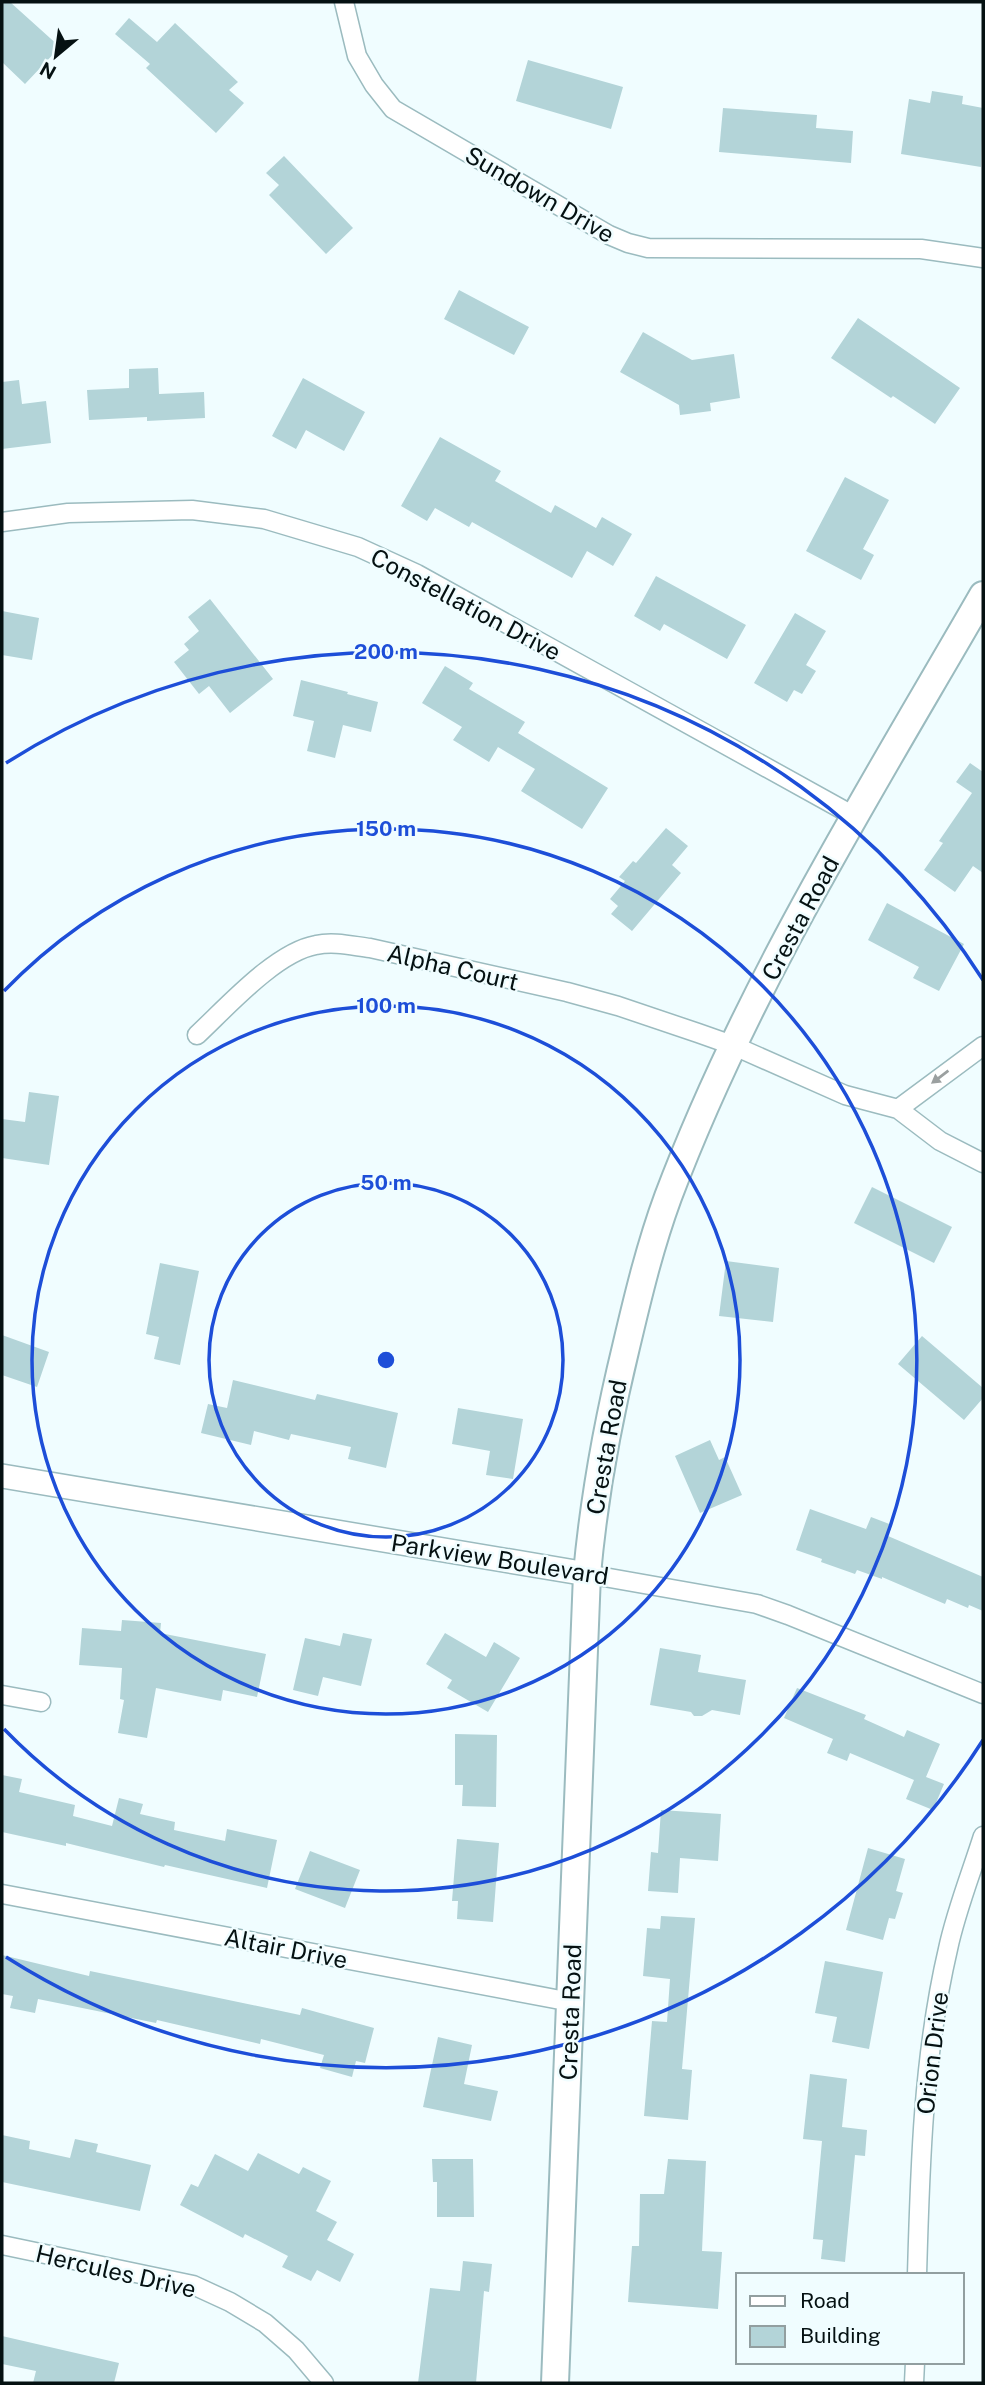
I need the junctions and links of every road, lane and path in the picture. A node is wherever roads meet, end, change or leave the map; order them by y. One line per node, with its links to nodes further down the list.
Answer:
1 (344, 2): 2 (street, Sundown Drive)
2 (983, 258)
3 (2, 522): 5 (street, Constellation Drive)
4 (983, 595): 5 (main road, Cresta Road)
5 (854, 816): 7 (main road, Cresta Road)
6 (197, 1035): 7 (street, Alpha Court)
7 (732, 1045): 9 (street); 12 (main road, Cresta Road)
8 (983, 1046): 9 (street, one-way to 9)
9 (898, 1109): 10 (street)
10 (983, 1163)
11 (2, 1476): 12 (street, Parkview Boulevard)
12 (587, 1574): 13 (street, Parkview Boulevard); 18 (main road, Cresta Road)
13 (983, 1694)
14 (2, 1695): 15 (street)
15 (41, 1702)
16 (983, 1836): 20 (street, Orion Drive)
17 (2, 1894): 18 (street, Altair Drive)
18 (571, 2002): 23 (main road, Cresta Road)
19 (2, 2245): 22 (street, Hercules Drive)
20 (917, 2273)
21 (915, 2364): 24 (street)
22 (324, 2383)
23 (555, 2383)
24 (914, 2383)

